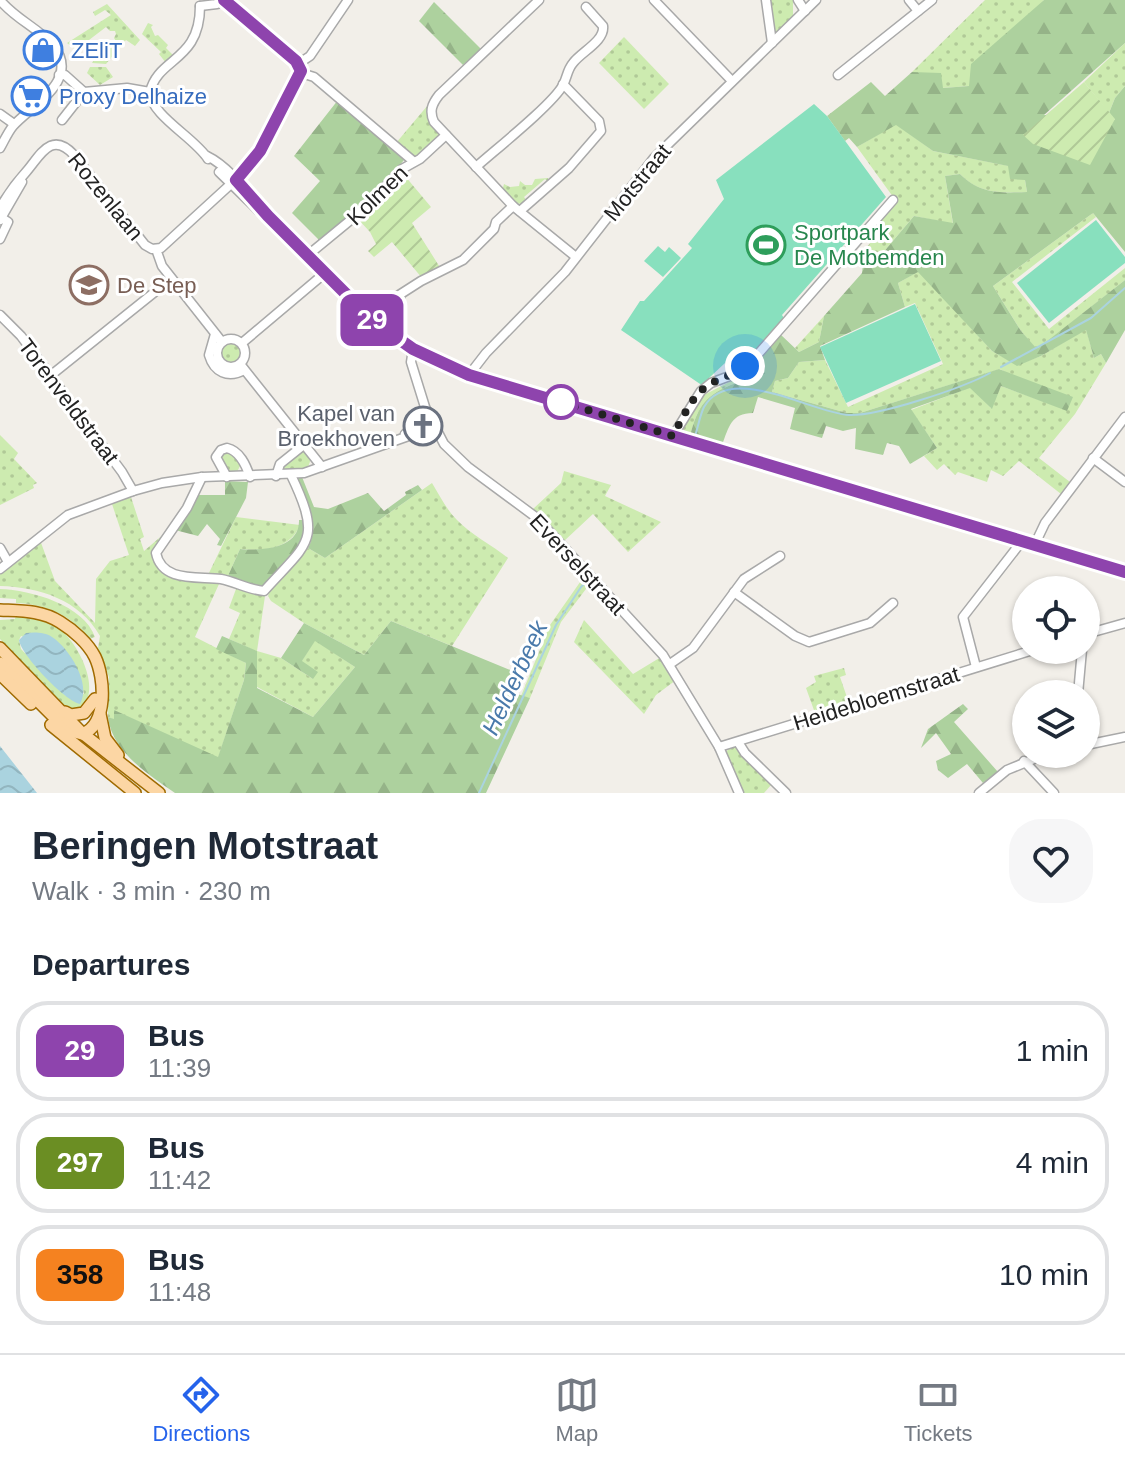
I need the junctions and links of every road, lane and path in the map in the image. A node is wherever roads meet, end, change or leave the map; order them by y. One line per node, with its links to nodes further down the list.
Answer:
1 (221, 0): 10 (street); 16 (street)
2 (348, 0): 16 (street, Rozenlaan)
3 (539, 0): 26 (street)
4 (654, 0): 19 (street)
5 (766, 0): 15 (street)
6 (798, 0): 13 (street)
7 (816, 0): 13 (street, Motstraat)
8 (909, 0): 14 (street)
9 (932, 0): 14 (street)
10 (198, 3): 22 (street)
11 (1, 5): 17 (street)
12 (586, 7): 20 (street)
13 (805, 11): 15 (street, Motstraat)
14 (918, 11): 18 (street)
15 (772, 43): 19 (street, Motstraat)
16 (300, 68): 28 (street); 30 (street, Rozenlaan)
17 (59, 75): 21 (street); 25 (street)
18 (838, 75)
19 (732, 81): 40 (street, Motstraat)
20 (563, 84): 29 (street); 35 (street)
21 (84, 92): 22 (street); 24 (street)
22 (150, 92): 30 (street)
23 (0, 114): 25 (street)
24 (62, 120)
25 (14, 124): 27 (street)
26 (446, 135): 28 (street, Kolmen); 29 (street)
27 (0, 148)
28 (413, 161): 39 (street, Kolmen)
29 (476, 167): 35 (street)
30 (233, 182): 38 (street, Rozenlaan); 39 (street)
31 (0, 184): 32 (street)
32 (13, 191): 34 (street); 36 (street); 38 (street, Rozenlaan)
33 (893, 200): 58 (street)
34 (0, 208)
35 (516, 208): 40 (street); 44 (street)
36 (1, 218): 37 (street)
37 (0, 239)
38 (156, 249): 42 (street, Rozenlaan)
39 (308, 255): 41 (street)
40 (576, 257): 52 (street, Motstraat)
41 (325, 273): 46 (street); 49 (street)
42 (171, 279): 47 (street, Rozenlaan); 53 (street)
43 (419, 285): 46 (street)
44 (396, 297)
45 (0, 315): 53 (street, Torenveldstraat)
46 (372, 320): 50 (street)
47 (215, 334): 48 (street, Rozenlaan); 51 (street)
48 (222, 342): 49 (street); 51 (street, Rozenlaan)
49 (242, 343): 51 (street)
50 (413, 349): 52 (street); 54 (street, Everselstraat)
51 (242, 367): 59 (street, Rozenlaan)
52 (469, 375): 58 (street)
53 (50, 376): 68 (street, Torenveldstraat)
54 (428, 413): 56 (street, Everselstraat); 57 (street)
55 (1125, 417): 60 (street)
56 (434, 427): 57 (street); 85 (street, Everselstraat)
57 (403, 436): 61 (street)
58 (673, 436): 69 (street)
59 (305, 444): 61 (street, Rozenlaan); 63 (street)
60 (1093, 458): 67 (street); 70 (street)
61 (322, 467): 62 (street)
62 (291, 475): 63 (street); 64 (street)
63 (276, 476): 66 (street)
64 (202, 477): 65 (street); 68 (street)
65 (227, 477): 66 (street); 66 (street)
66 (250, 477)
67 (1125, 482)
68 (133, 491): 73 (street)
69 (1022, 541): 70 (street); 86 (street)
70 (1035, 544): 75 (street)
71 (0, 548): 73 (street)
72 (780, 556): 76 (street)
73 (8, 562): 74 (street)
74 (0, 569)
75 (1125, 572)
76 (734, 592): 77 (street); 85 (street)
77 (893, 603)
78 (0, 610): 81 (main road)
79 (1125, 623): 80 (street)
80 (1100, 630)
81 (76, 635): 88 (main road); 90 (main road)
82 (0, 648): 89 (main road)
83 (1012, 656): 86 (street, Heidebloemstraat)
84 (0, 663): 91 (main road)
85 (670, 664): 95 (street, Everselstraat)
86 (976, 667): 93 (street, Heidebloemstraat)
87 (0, 674): 98 (main road)
88 (95, 699): 89 (main road); 91 (main road)
89 (57, 707): 91 (main road)
90 (99, 712): 91 (main road); 98 (main road)
91 (83, 734): 98 (main road)
92 (1125, 737): 94 (street)
93 (738, 742): 95 (street, Heidebloemstraat); 101 (street)
94 (1100, 742)
95 (719, 747): 100 (street, Everselstraat)
96 (1012, 767): 102 (street)
97 (1031, 768): 103 (street)
98 (139, 789): 99 (main road)
99 (159, 793)
100 (739, 793)
101 (786, 793)
102 (979, 793)
103 (1054, 793)

